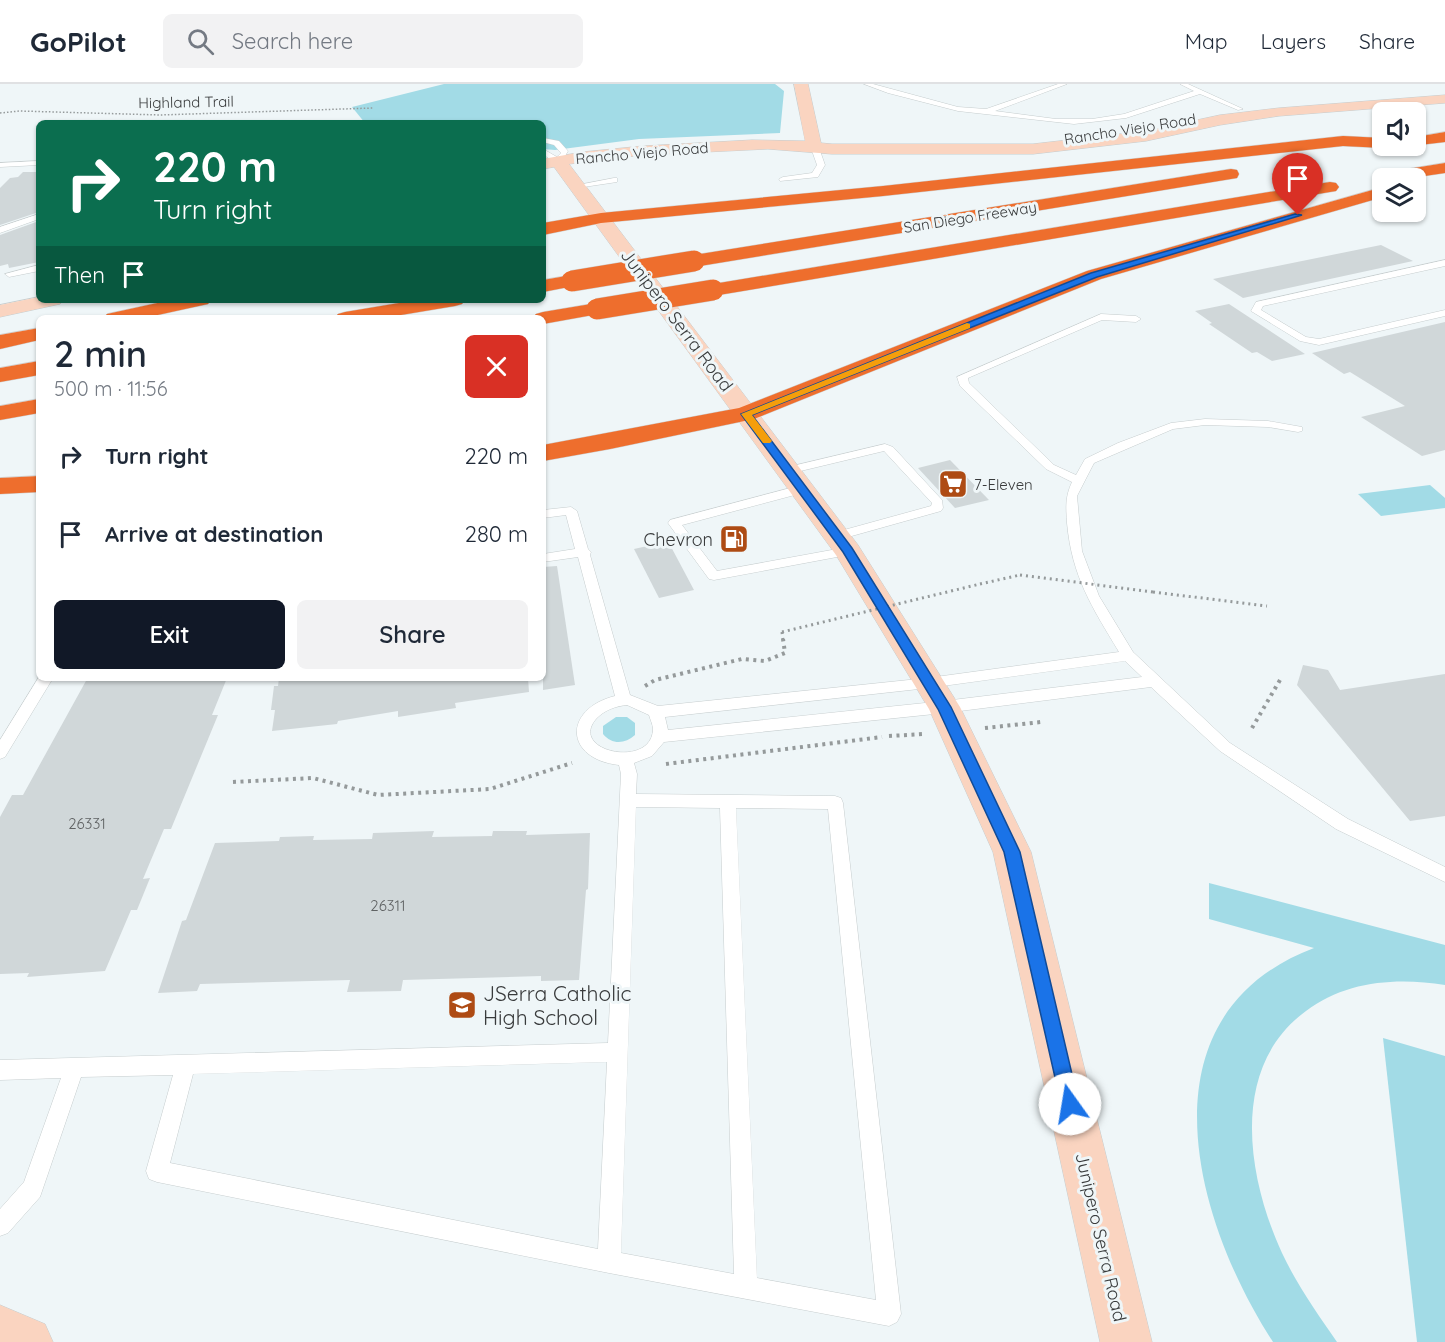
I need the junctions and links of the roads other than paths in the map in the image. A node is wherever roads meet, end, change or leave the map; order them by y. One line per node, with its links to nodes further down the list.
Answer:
1 (801, 84): 14 (main road)
2 (867, 84): 8 (lane)
3 (1064, 84): 8 (lane)
4 (1183, 84): 5 (lane)
5 (1201, 92): 8 (lane); 9 (lane)
6 (1445, 92): 9 (main road, Rancho Viejo Road)
7 (1445, 99): 9 (main road, Rancho Viejo Road)
8 (987, 111)
9 (1247, 112): 14 (main road, Rancho Viejo Road)
10 (1445, 138): 12 (highway)
11 (546, 141): 16 (lane)
12 (1426, 141)
13 (1372, 142): 31 (highway)
14 (814, 146): 16 (main road, Rancho Viejo Road); 24 (lane)
15 (1372, 150): 19 (highway)
16 (551, 162): 28 (main road, Junipero Serra Road)
17 (36, 164): 18 (lane)
18 (0, 165)
19 (1278, 166)
20 (1445, 168): 21 (highway, San Diego Freeway)
21 (1426, 171)
22 (1242, 172): 37 (highway, San Diego Freeway, bridge)
23 (1445, 176): 27 (highway)
24 (783, 179)
25 (614, 180): 28 (lane)
26 (1372, 180): 45 (highway, San Diego Freeway, bridge)
27 (1426, 181)
28 (577, 186): 31 (main road, Junipero Serra Road)
29 (1372, 195): 53 (highway)
30 (36, 217): 33 (lane)
31 (601, 218): 32 (highway); 53 (main road, Junipero Serra Road)
32 (546, 228)
33 (0, 230)
34 (1445, 263): 42 (lane)
35 (36, 269): 36 (lane)
36 (9, 274)
37 (546, 285)
38 (39, 303): 41 (main road)
39 (186, 303): 43 (highway)
40 (437, 303): 44 (highway)
41 (0, 311)
42 (1445, 313)
43 (128, 315)
44 (363, 315)
45 (546, 318)
46 (1136, 319): 57 (lane)
47 (36, 334): 48 (highway)
48 (0, 342)
49 (36, 369): 50 (highway)
50 (0, 375)
51 (36, 407): 52 (highway)
52 (0, 413)
53 (746, 414): 55 (highway); 56 (main road, Junipero Serra Road)
54 (1298, 429): 57 (lane)
55 (546, 453)
56 (795, 480): 61 (main road, Junipero Serra Road); 61 (lane); 61 (lane)
57 (1079, 481): 64 (lane)
58 (36, 484): 59 (highway)
59 (0, 486)
60 (546, 514): 62 (lane)
61 (842, 544): 67 (main road, Junipero Serra Road)
62 (585, 552): 63 (lane); 68 (lane)
63 (546, 558)
64 (1128, 656): 66 (lane); 67 (lane)
65 (44, 681): 71 (lane)
66 (1154, 681): 67 (lane); 75 (lane)
67 (936, 695): 69 (lane); 70 (lane); 85 (main road, Junipero Serra Road)
68 (624, 700): 69 (lane); 72 (lane)
69 (656, 712): 70 (lane)
70 (660, 737): 72 (lane)
71 (0, 753)
72 (625, 759): 73 (lane)
73 (628, 800): 74 (lane); 76 (lane)
74 (728, 801): 82 (lane); 82 (lane)
75 (1445, 875)
76 (618, 1052): 77 (lane); 81 (lane)
77 (186, 1065): 78 (lane); 81 (lane)
78 (74, 1068): 79 (lane); 80 (lane)
79 (0, 1070)
80 (0, 1225)
81 (609, 1262): 82 (lane)
82 (746, 1287)
83 (0, 1331): 84 (main road)
84 (27, 1342)
85 (1126, 1342)

